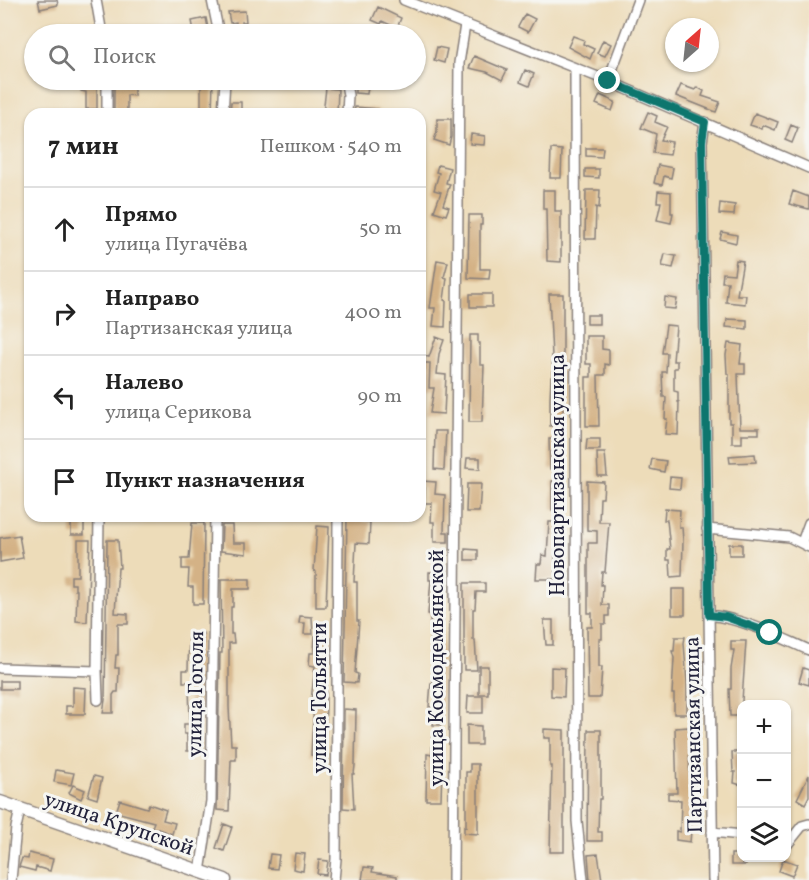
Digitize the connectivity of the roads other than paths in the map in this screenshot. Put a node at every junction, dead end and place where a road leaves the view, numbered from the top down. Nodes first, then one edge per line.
1 (96, 0) edge
2 (212, 0) edge
3 (404, 0) edge
4 (638, 0) edge
5 (100, 24) edge
6 (217, 24) edge
7 (465, 25) junction
8 (575, 69) junction
9 (608, 81) junction
10 (107, 90) edge
11 (224, 90) edge
12 (347, 90) edge
13 (106, 108) edge
14 (223, 108) edge
15 (347, 108) edge
16 (705, 122) junction
17 (809, 168) edge
18 (99, 522) edge
19 (215, 522) edge
20 (338, 522) edge
21 (809, 523) edge
22 (707, 529) junction
23 (805, 545) edge
24 (709, 615) junction
25 (809, 650) edge
26 (0, 668) edge
27 (97, 671) junction
28 (98, 700) dead end
29 (0, 802) edge
30 (20, 808) junction
31 (809, 824) edge
32 (712, 832) junction
33 (737, 835) edge
34 (791, 840) edge
35 (200, 872) junction
36 (11, 880) edge
37 (225, 880) edge
38 (334, 880) edge
39 (453, 880) edge
40 (583, 880) edge
41 (713, 880) edge

1 - 5 street
2 - 6 street
3 - 7 street
4 - 9 street
7 - 8 street
7 - 39 street, улица Космодемьянской
8 - 9 street
8 - 40 street, Новопартизанская улица
9 - 16 street
10 - 13 street
11 - 14 street
12 - 15 street
16 - 17 street
16 - 22 street, Партизанская улица
18 - 27 street
19 - 35 street, улица Гоголя
20 - 38 street, улица Тольятти
21 - 23 street
22 - 23 street
22 - 24 street, Партизанская улица
24 - 25 street
24 - 32 street, Партизанская улица
26 - 27 street
27 - 28 street
29 - 30 street, улица Крупской
30 - 35 street, улица Крупской
30 - 36 street
31 - 34 street
32 - 33 street
32 - 41 street, Партизанская улица
35 - 37 street, улица Крупской

